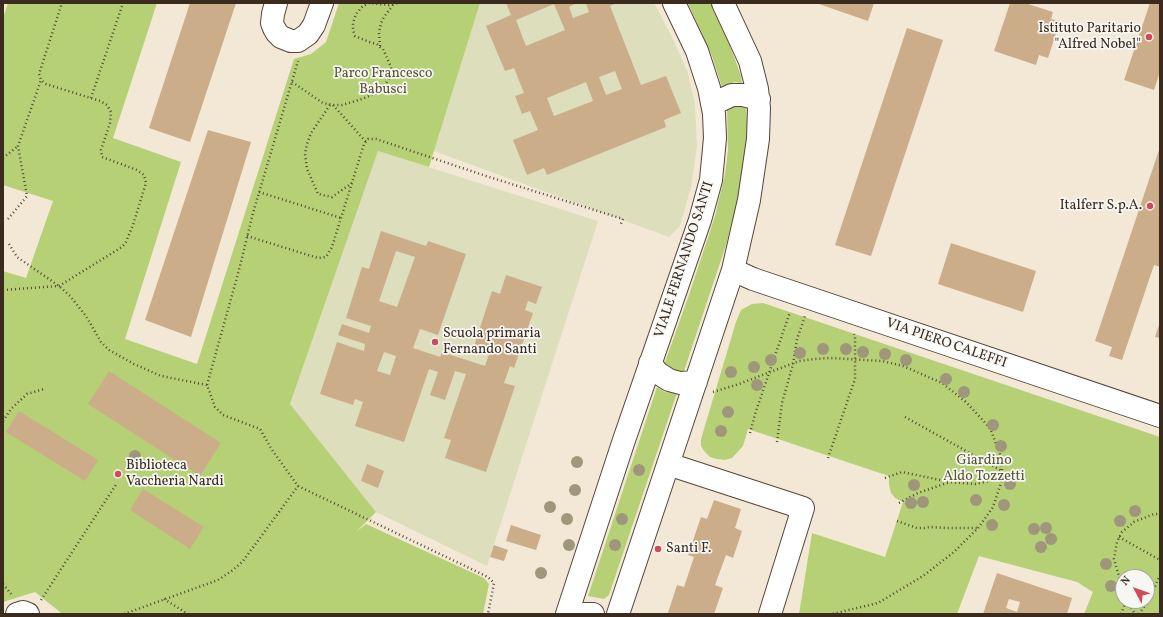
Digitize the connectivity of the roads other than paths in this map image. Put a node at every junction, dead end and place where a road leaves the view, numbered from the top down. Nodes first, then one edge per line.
1 (276, 3) edge
2 (322, 3) edge
3 (674, 3) edge
4 (724, 3) edge
5 (759, 99) junction
6 (713, 107) junction
7 (733, 270) junction
8 (650, 363) junction
9 (703, 387) junction
10 (1160, 416) edge
11 (668, 464) junction
12 (34, 609) edge
13 (17, 614) edge
14 (567, 614) edge
15 (579, 614) edge
16 (593, 614) edge
17 (618, 614) edge
18 (770, 614) edge

1 - 2 street
3 - 6 street, VIALE FERNANDO SANTI
4 - 5 street
5 - 6 street
5 - 7 street
6 - 8 street, VIALE FERNANDO SANTI
7 - 9 street
7 - 10 street, VIA PIERO CALEFFI
8 - 9 street
8 - 14 street, VIALE FERNANDO SANTI
9 - 11 street
11 - 17 street
11 - 18 street
12 - 13 street
15 - 16 street

